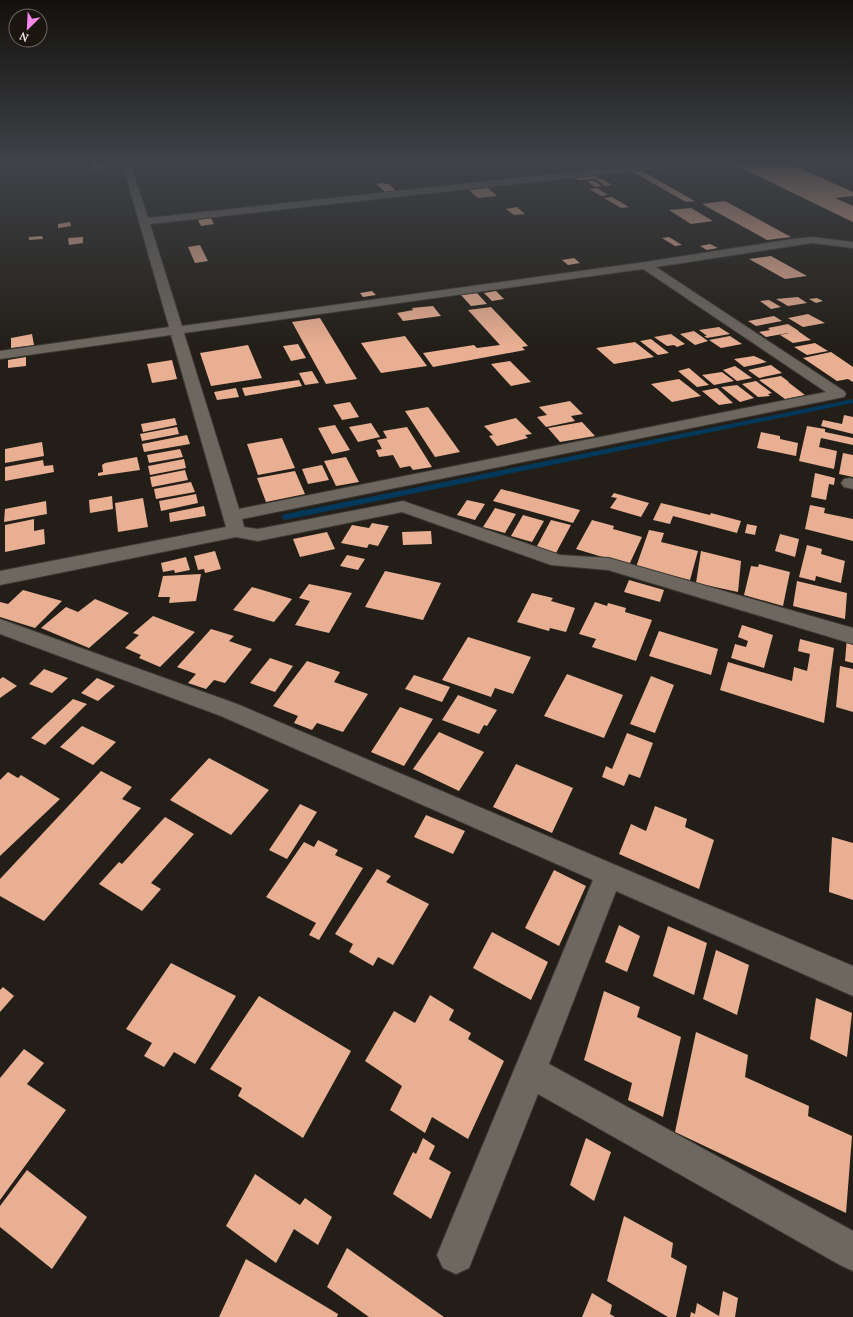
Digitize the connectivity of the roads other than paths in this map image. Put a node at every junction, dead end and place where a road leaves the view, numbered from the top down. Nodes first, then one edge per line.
1 (144, 223) edge
2 (853, 235) edge
3 (827, 239) dead end
4 (853, 245) edge
5 (645, 265) junction
6 (176, 331) junction
7 (0, 356) edge
8 (234, 523) junction
9 (0, 578) edge
10 (0, 626) edge
11 (853, 636) edge
12 (609, 874) junction
13 (853, 982) edge
14 (530, 1071) junction
15 (853, 1252) edge
16 (456, 1255) dead end

1 - 6 street
2 - 3 street
4 - 5 street
5 - 6 street
5 - 8 street
6 - 7 street
6 - 8 street
8 - 9 street
8 - 11 street
10 - 12 street
12 - 13 street
12 - 14 street
14 - 15 street
14 - 16 street

